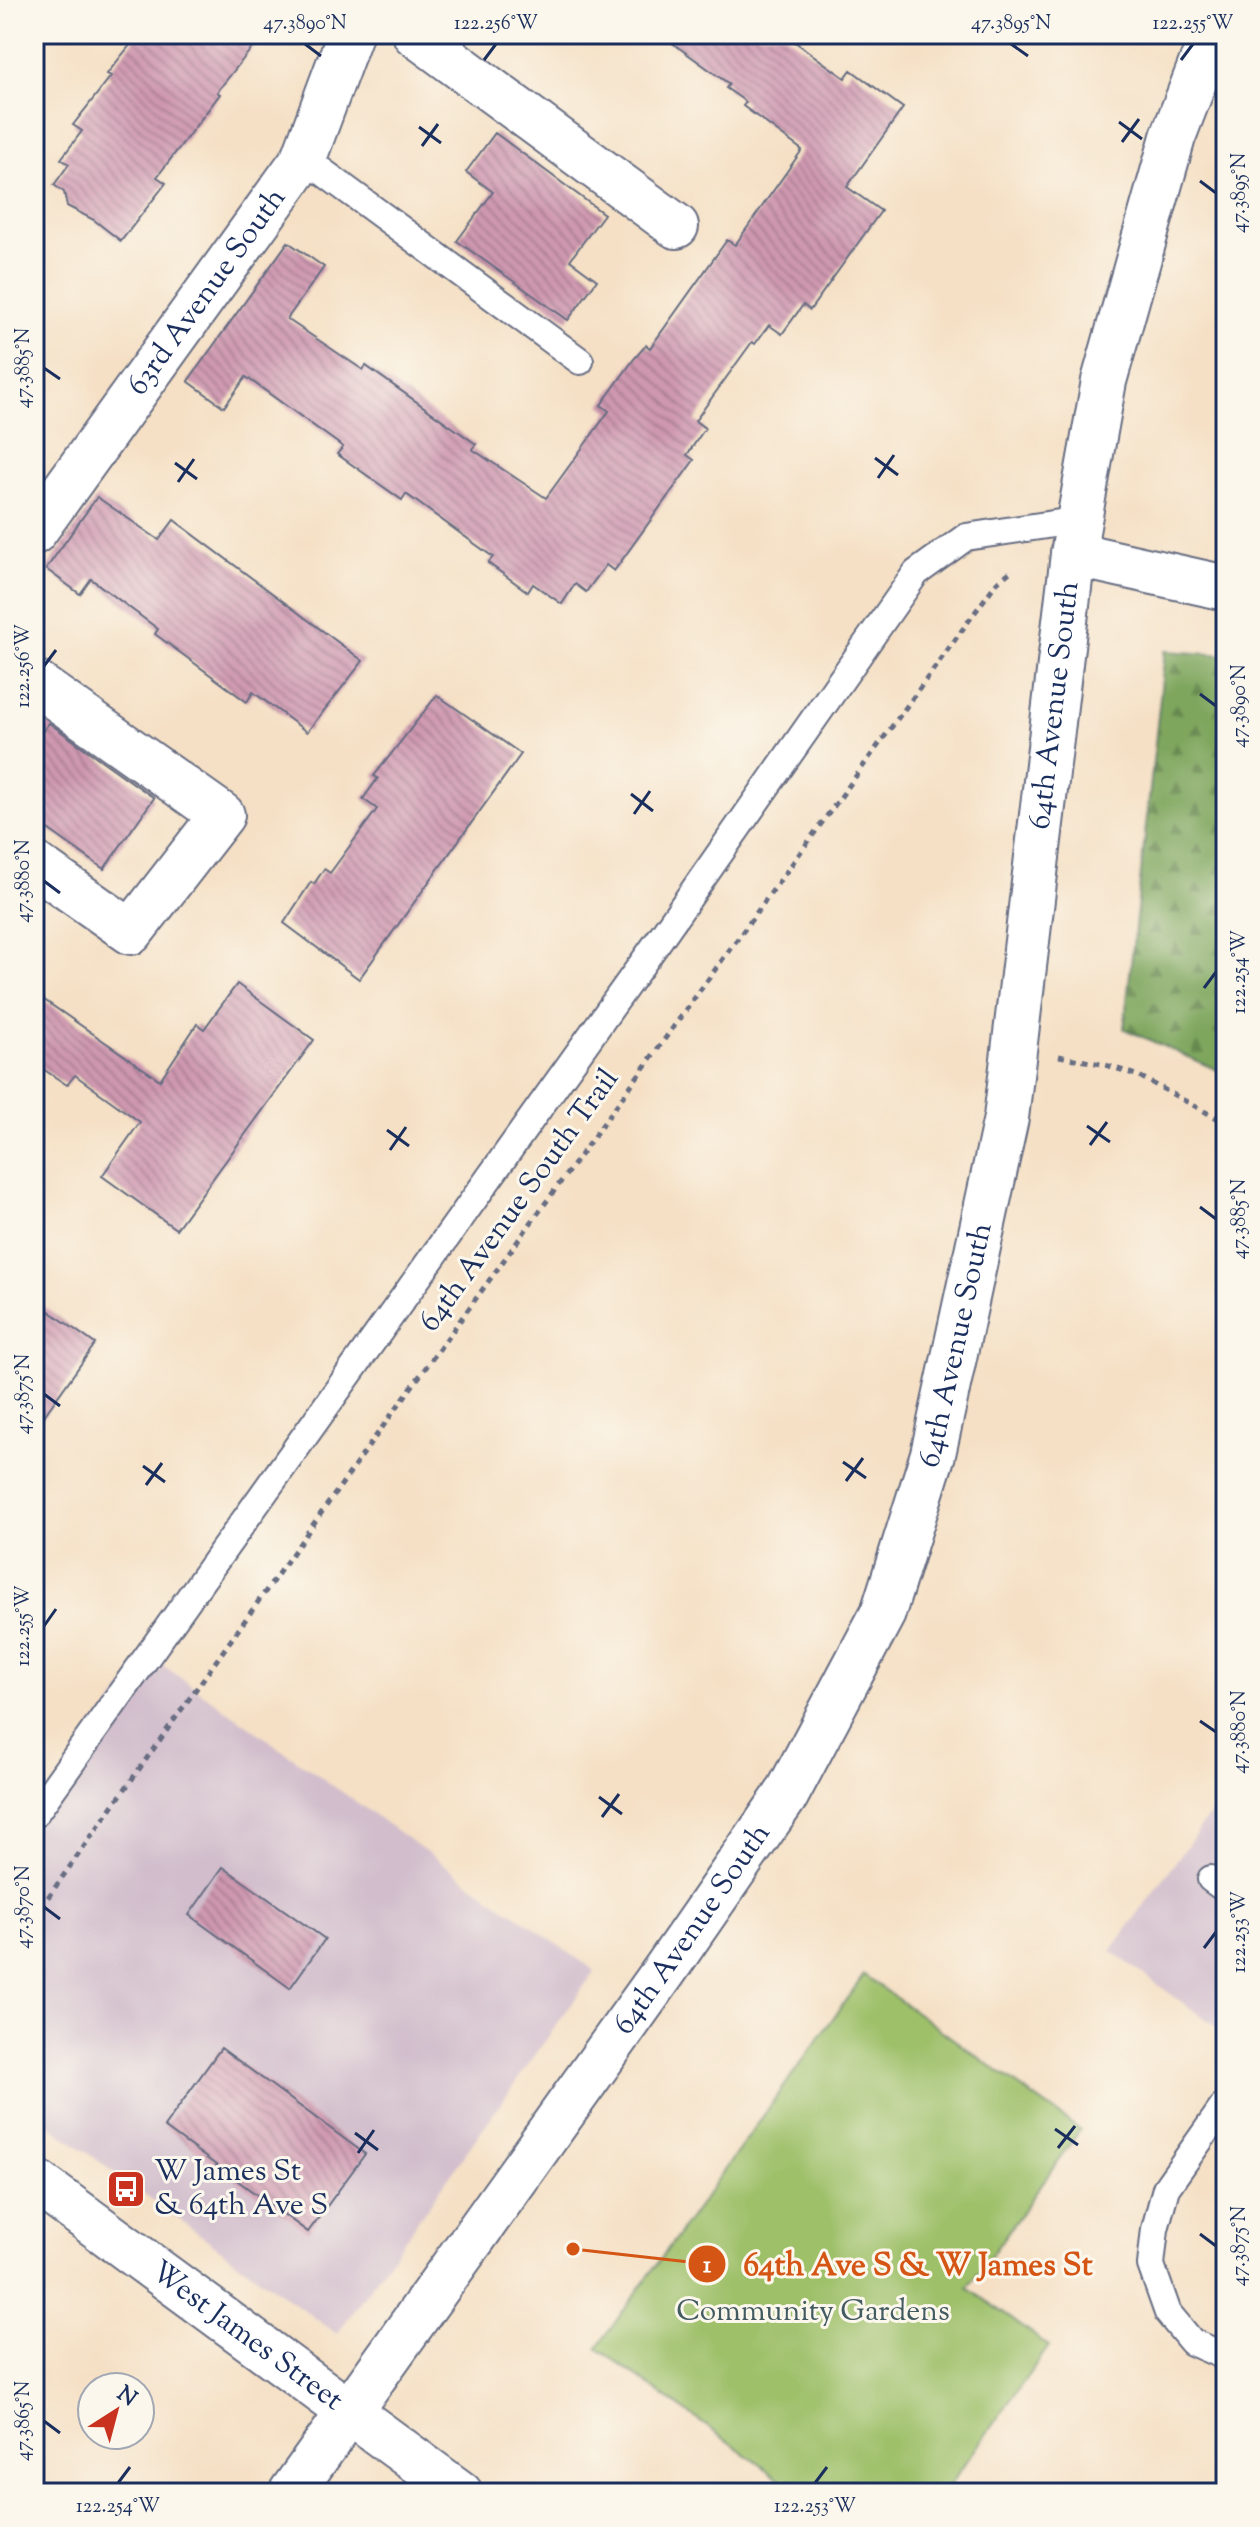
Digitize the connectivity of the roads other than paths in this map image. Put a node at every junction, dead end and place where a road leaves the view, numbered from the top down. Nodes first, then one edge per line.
1 (350, 34) edge
2 (415, 34) edge
3 (1216, 34) edge
4 (304, 158) junction
5 (676, 226) dead end
6 (580, 361) dead end
7 (34, 532) edge
8 (1076, 537) junction
9 (1226, 588) edge
10 (34, 682) edge
11 (34, 864) edge
12 (34, 1815) edge
13 (1226, 2103) edge
14 (34, 2180) edge
15 (1226, 2357) edge
16 (348, 2411) junction
17 (291, 2493) edge
18 (460, 2493) edge

1 - 4 street, 63rd Avenue South
2 - 5 street
3 - 8 street, 64th Avenue South
4 - 6 lane
4 - 7 street, 63rd Avenue South
8 - 9 street
8 - 12 lane
8 - 16 street, 64th Avenue South
10 - 11 street
13 - 15 lane
14 - 16 street, West James Street
16 - 17 street, 64th Avenue South
16 - 18 street, West James Street

